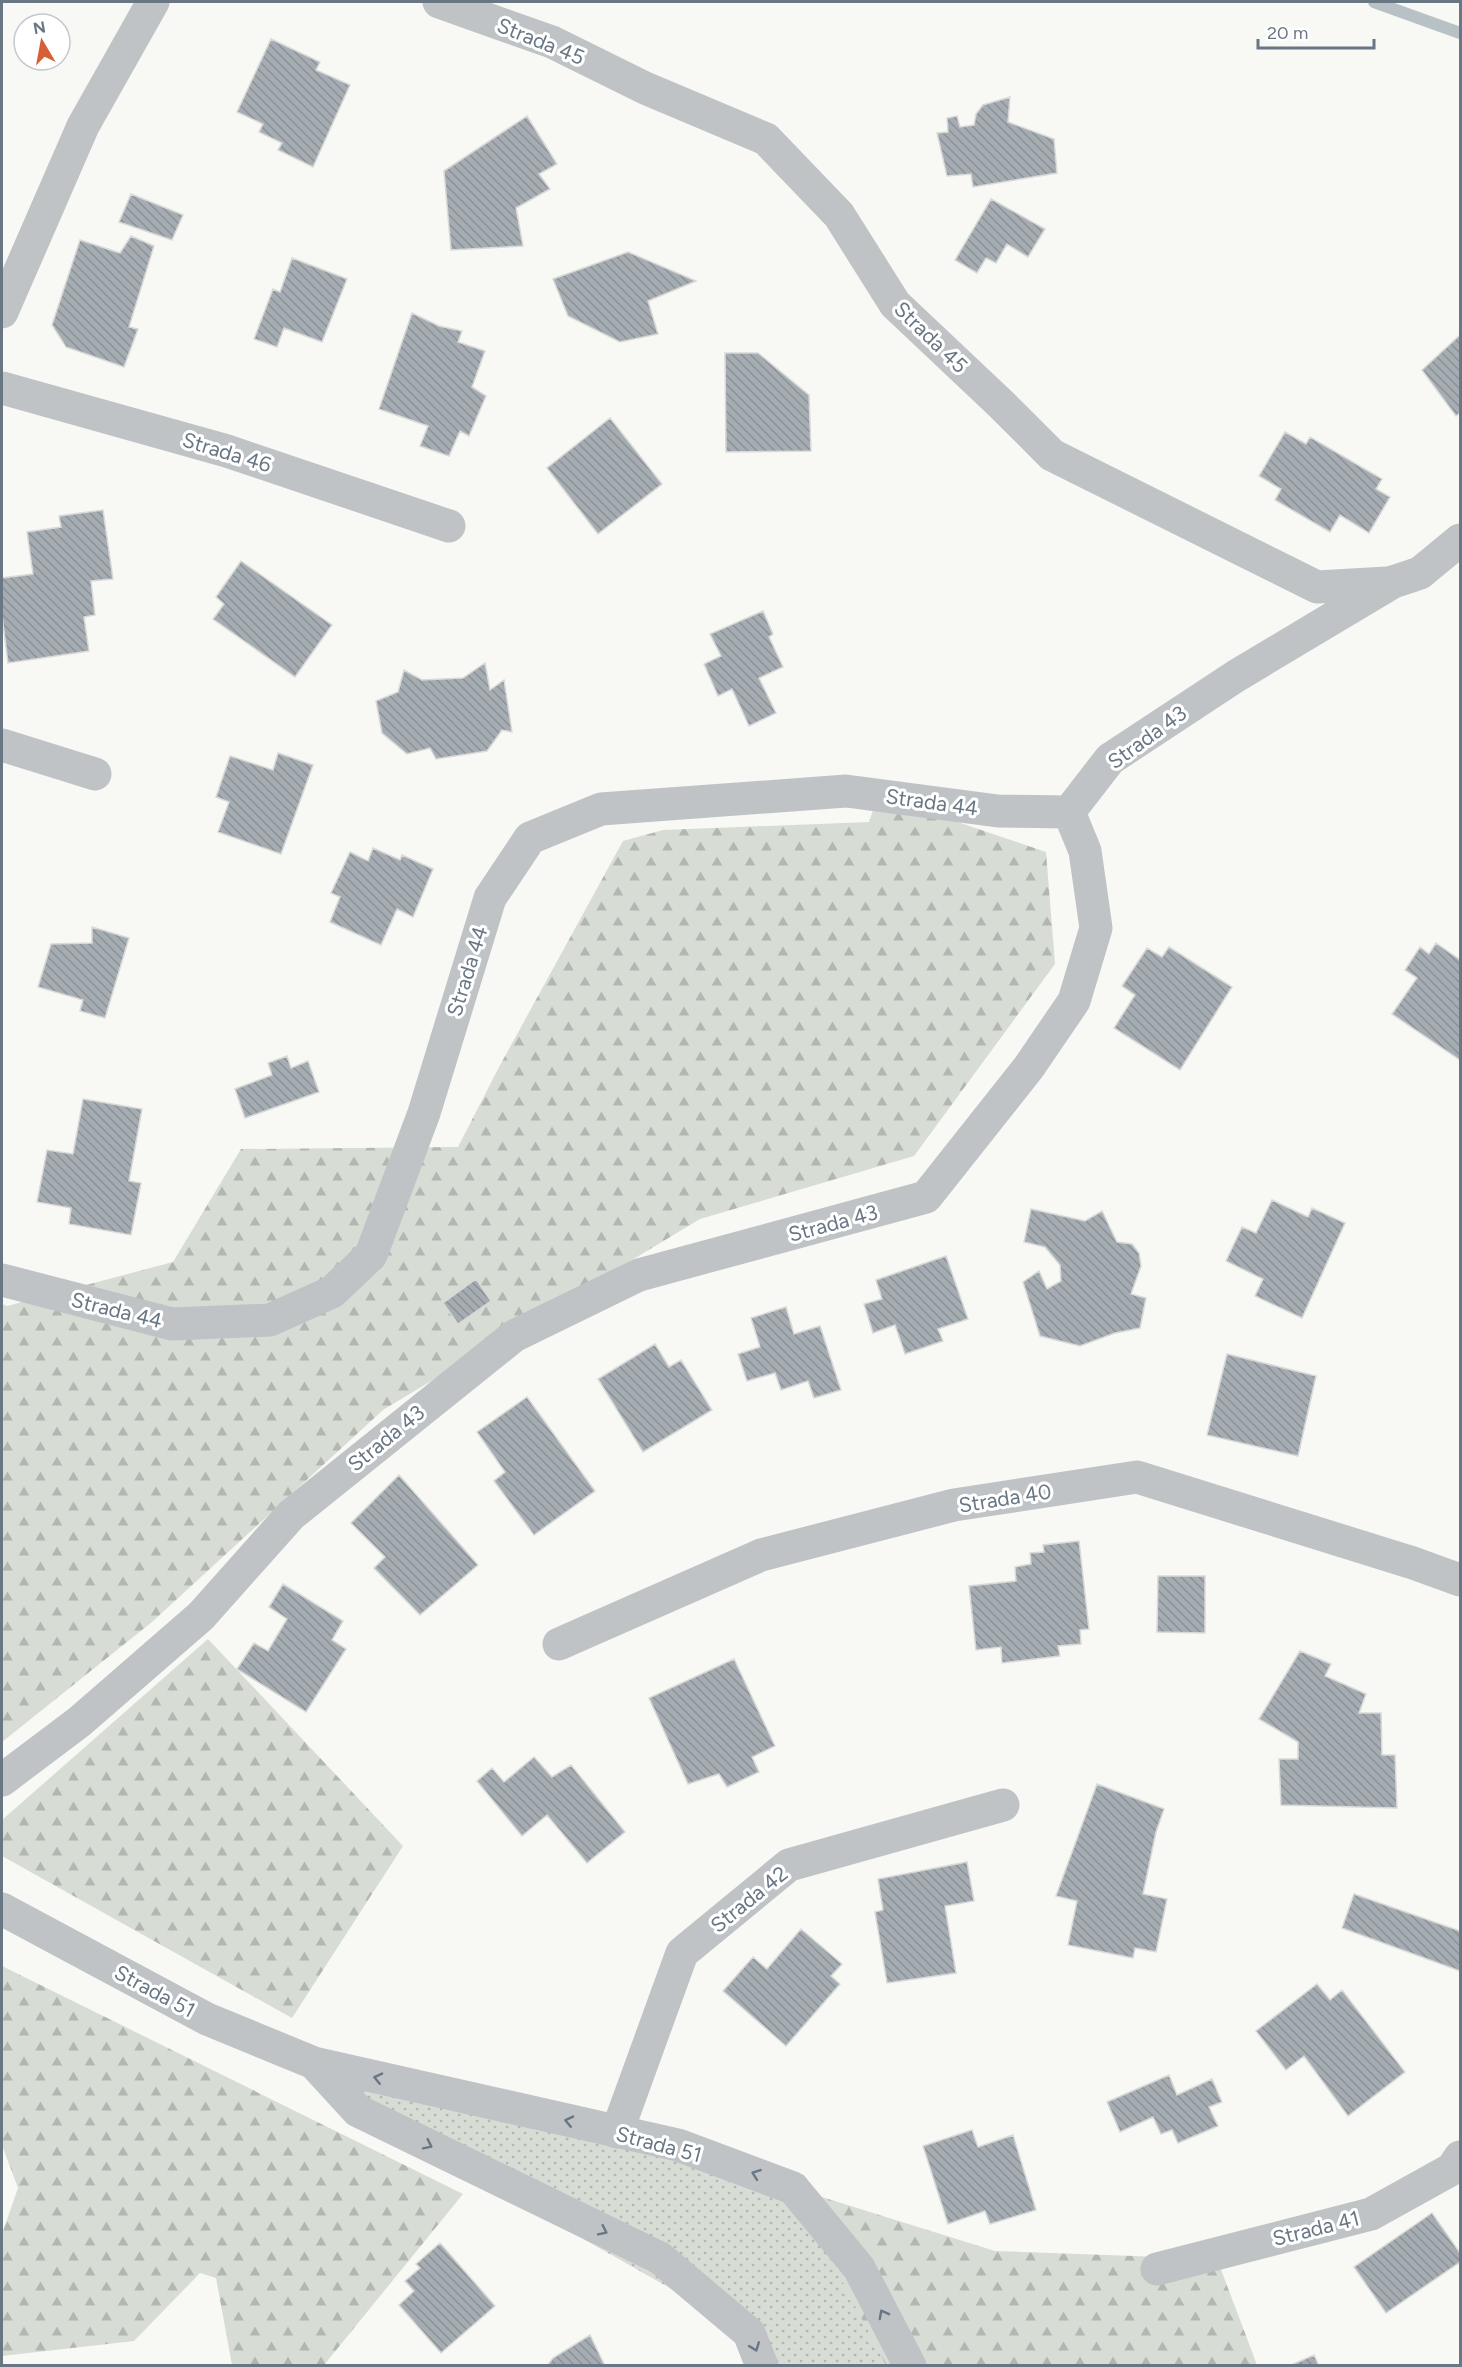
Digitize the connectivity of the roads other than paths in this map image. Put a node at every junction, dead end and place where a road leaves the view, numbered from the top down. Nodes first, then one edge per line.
1 (153, 2) edge
2 (439, 2) edge
3 (2, 312) edge
4 (2, 388) edge
5 (449, 526) dead end
6 (1461, 540) edge
7 (1393, 582) junction
8 (2, 745) edge
9 (96, 774) dead end
10 (1069, 812) junction
11 (2, 1280) edge
12 (1461, 1580) edge
13 (559, 1644) dead end
14 (2, 1780) edge
15 (1003, 1805) dead end
16 (2, 1909) edge
17 (314, 2063) junction
18 (617, 2132) junction
19 (1461, 2157) edge
20 (1157, 2269) dead end
21 (762, 2366) edge
22 (910, 2366) edge

1 - 3 street
2 - 7 street, Strada 45
4 - 5 street, Strada 46
6 - 7 street, Strada 43
7 - 10 street, Strada 43
8 - 9 street
10 - 11 street, Strada 44
10 - 14 street, Strada 43
12 - 13 street, Strada 40
15 - 18 street, Strada 42
16 - 17 street, Strada 51
18 -> 17 street, Strada 51
17 -> 21 street, Strada 51
22 -> 18 street, Strada 51
19 - 20 street, Strada 41

